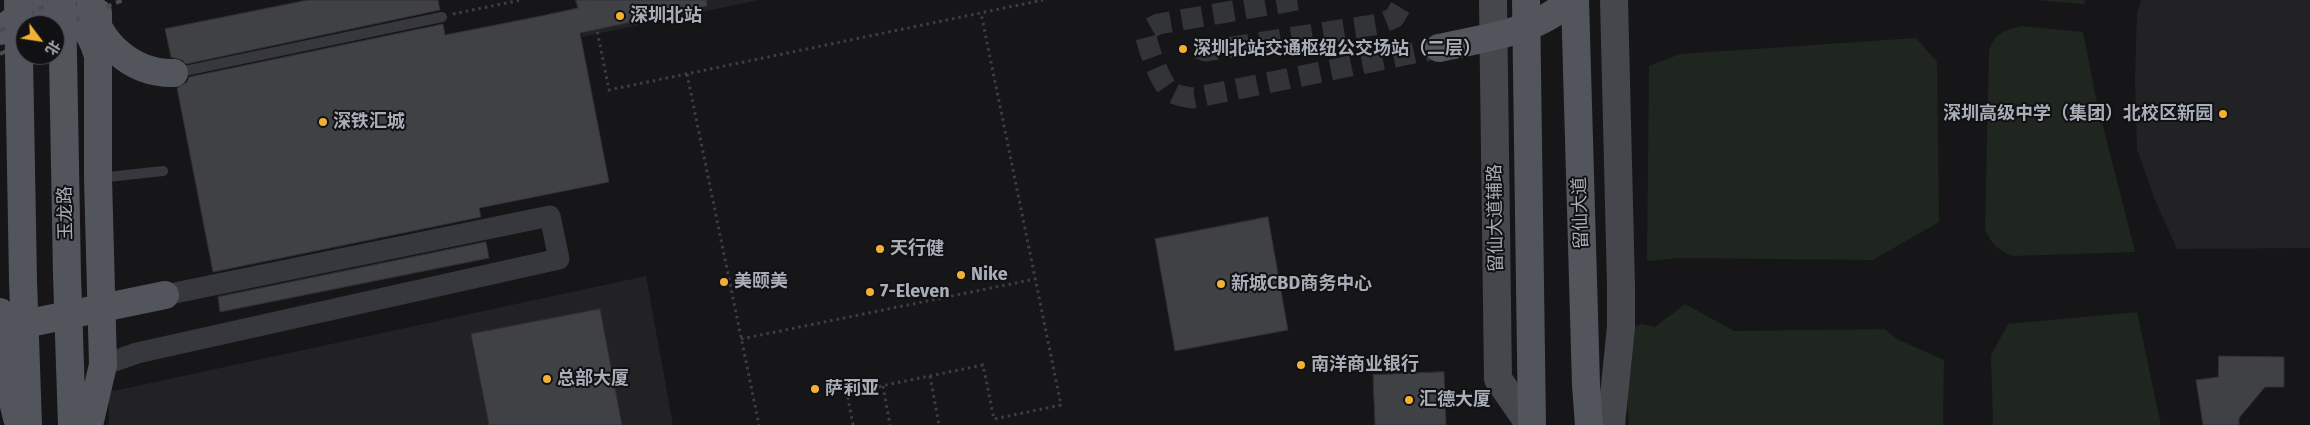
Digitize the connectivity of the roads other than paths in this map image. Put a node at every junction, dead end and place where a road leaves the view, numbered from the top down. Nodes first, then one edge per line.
1 (18, 0) edge
2 (62, 0) edge
3 (90, 0) edge
4 (99, 0) edge
5 (1493, 0) edge
6 (1526, 0) edge
7 (1570, 0) edge
8 (1575, 0) edge
9 (1614, 0) edge
10 (442, 17) road end
11 (0, 31) edge
12 (1439, 48) tunnel mouth
13 (97, 55) junction
14 (174, 73) joint
15 (163, 171) dead end
16 (98, 178) junction
17 (164, 295) joint
18 (0, 312) edge
19 (0, 328) edge
20 (103, 365) junction
21 (19, 425) edge
22 (28, 425) edge
23 (72, 425) edge
24 (89, 425) edge
25 (1531, 425) edge
26 (1589, 425) edge
27 (1611, 425) edge

1 - 22 main road, bridge
2 - 23 main road, 玉龙路, bridge
3 - 14 main road, bridge
4 - 13 main road
5 - 25 main road, 留仙大道辅路
6 - 25 main road
7 - 12 main road, bridge
8 - 26 main road, 留仙大道
9 - 27 main road
10 - 14 lane
11 - 13 main road
13 - 16 main road
15 - 16 lane
16 - 20 main road
17 - 19 main road, bridge
17 - 20 street
18 - 21 main road
20 - 24 main road

